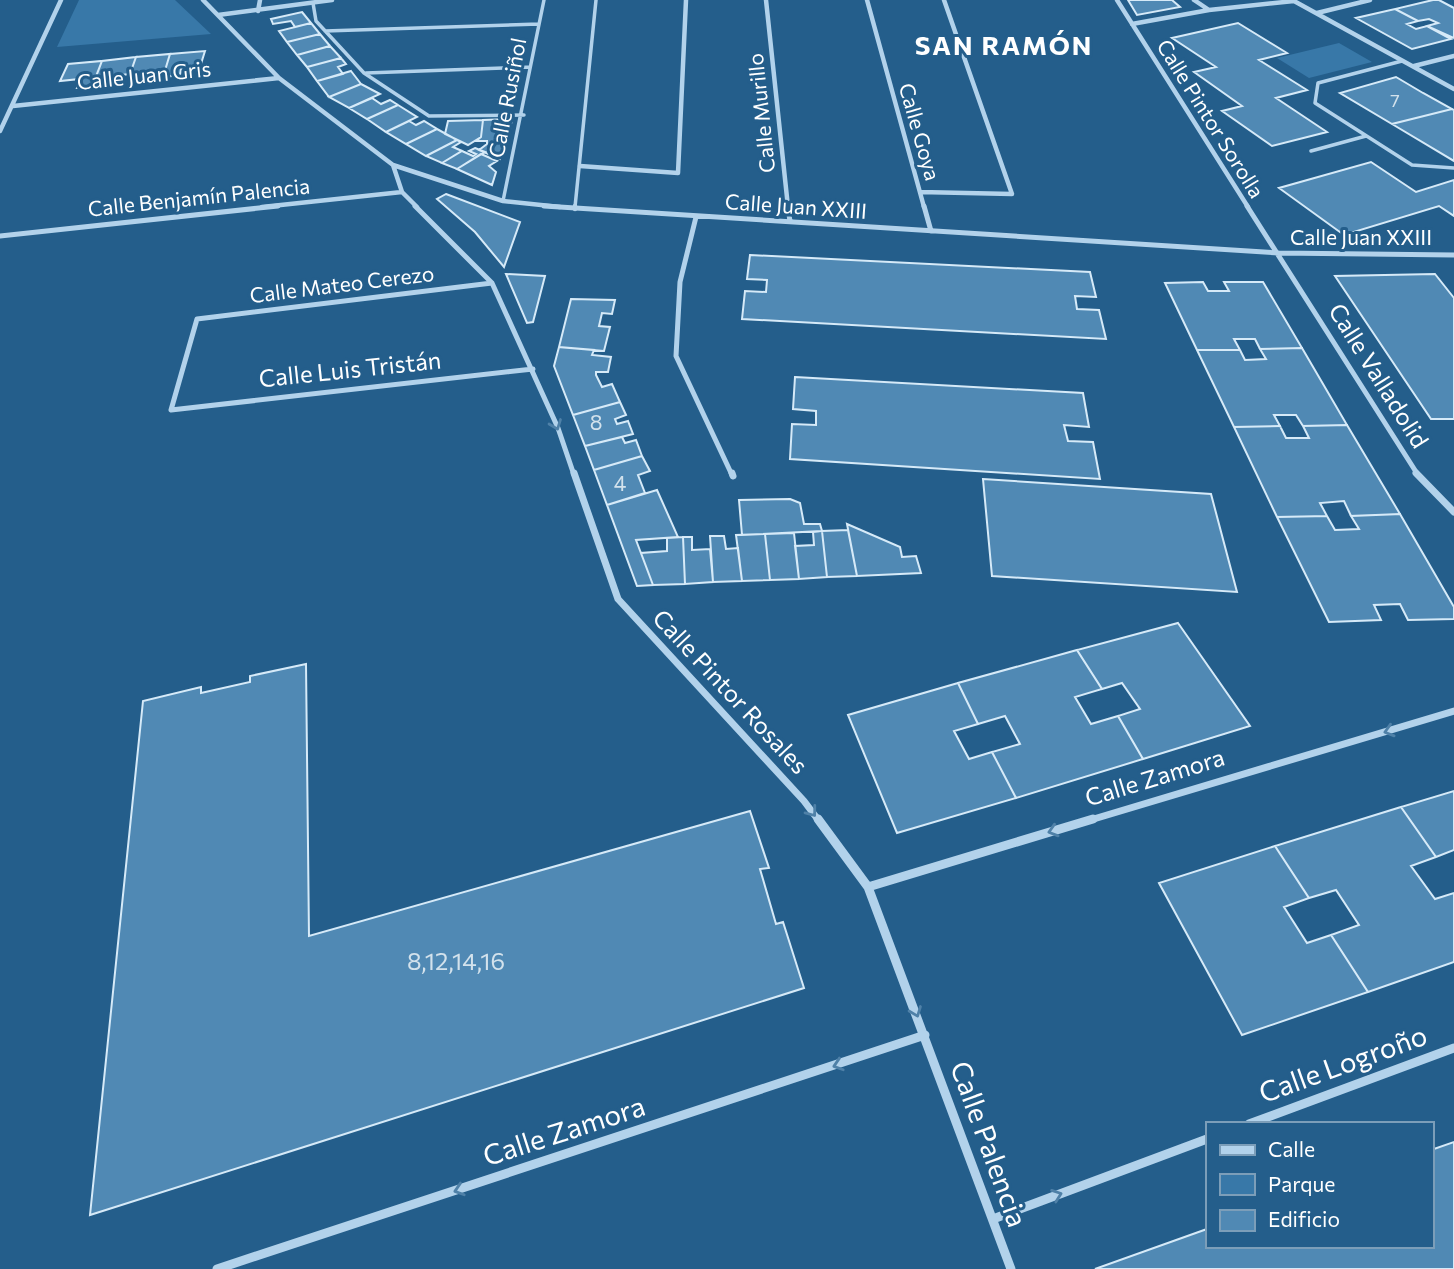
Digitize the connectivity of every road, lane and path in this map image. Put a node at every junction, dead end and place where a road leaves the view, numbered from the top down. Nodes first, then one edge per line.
1 (61, 0) edge
2 (203, 0) edge
3 (260, 0) edge
4 (332, 0) edge
5 (544, 0) edge
6 (596, 0) edge
7 (686, 0) edge
8 (766, 0) edge
9 (866, 0) edge
10 (944, 0) edge
11 (1117, 0) edge
12 (1194, 0) edge
13 (1370, 0) edge
14 (313, 3) junction
15 (1209, 10) junction
16 (258, 11) junction
17 (1316, 13) junction
18 (218, 15) junction
19 (539, 24) junction
20 (1132, 24) junction
21 (325, 31) junction
22 (1454, 56) edge
23 (1402, 61) junction
24 (1413, 66) junction
25 (529, 67) junction
26 (364, 73) junction
27 (279, 78) junction
28 (1454, 89) edge
29 (13, 106) junction
30 (524, 115) junction
31 (0, 131) edge
32 (1367, 136) junction
33 (1311, 152) dead end
34 (393, 164) junction
35 (580, 166) junction
36 (1454, 168) edge
37 (402, 192) junction
38 (920, 192) junction
39 (503, 201) junction
40 (575, 209) junction
41 (696, 217) junction
42 (790, 222) junction
43 (931, 231) junction
44 (0, 236) edge
45 (1279, 253) junction
46 (1454, 255) edge
47 (492, 283) junction
48 (532, 366) junction
49 (171, 410) joint
50 (733, 476) dead end
51 (1454, 512) edge
52 (1454, 711) edge
53 (869, 887) junction
54 (925, 1035) junction
55 (1454, 1048) edge
56 (1254, 1122) edge
57 (1206, 1139) edge
58 (993, 1219) junction
59 (218, 1269) edge
60 (1011, 1269) edge

1 - 29 street
2 - 18 street, Calle Juan XXIII
3 - 16 street
4 - 14 street
5 - 19 street, Calle Rusiñol
6 - 35 street
7 - 35 street
8 - 42 street, Calle Murillo
9 - 38 street, Calle Goya
10 - 38 street
11 - 20 street, Calle Pintor Sorolla
12 - 15 street
13 - 17 street
14 - 16 street
14 - 21 street
15 - 17 street
15 - 20 street
16 - 18 street
17 - 23 street
18 - 27 street, Calle Juan XXIII
19 - 21 street
19 - 25 street, Calle Rusiñol
20 - 45 street, Calle Pintor Sorolla
21 - 26 street
22 - 24 street
23 - 24 street
23 - 32 street
24 - 28 street
25 - 26 street
25 - 30 street, Calle Rusiñol
26 - 30 street
27 - 29 street, Calle Juan Gris
27 - 34 street, Calle Juan XXIII
29 - 31 street
30 - 39 street, Calle Rusiñol
32 - 33 street
32 - 36 street
34 - 37 street
34 - 39 street, Calle Juan XXIII
35 - 40 street
37 - 44 street, Calle Benjamín Palencia
37 - 47 street, Calle Pintor Rosales
38 - 43 street, Calle Goya
39 - 40 street, Calle Juan XXIII
40 - 41 street, Calle Juan XXIII
41 - 42 street, Calle Juan XXIII
41 - 50 street
42 - 43 street, Calle Juan XXIII
43 - 45 street, Calle Juan XXIII
45 - 46 street, Calle Juan XXIII
45 - 51 street, Calle Valladolid
47 - 48 street, Calle Pintor Rosales
47 - 49 street, Calle Mateo Cerezo
48 - 49 street, Calle Luis Tristán
48 -> 53 street, Calle Pintor Rosales
52 -> 53 street, Calle Zamora
53 -> 54 street, Calle Pintor Rosales
54 - 58 street, Calle Palencia
54 -> 59 street, Calle Zamora
55 - 56 street, Calle Logroño
58 -> 57 street
58 - 60 street, Calle Palencia

